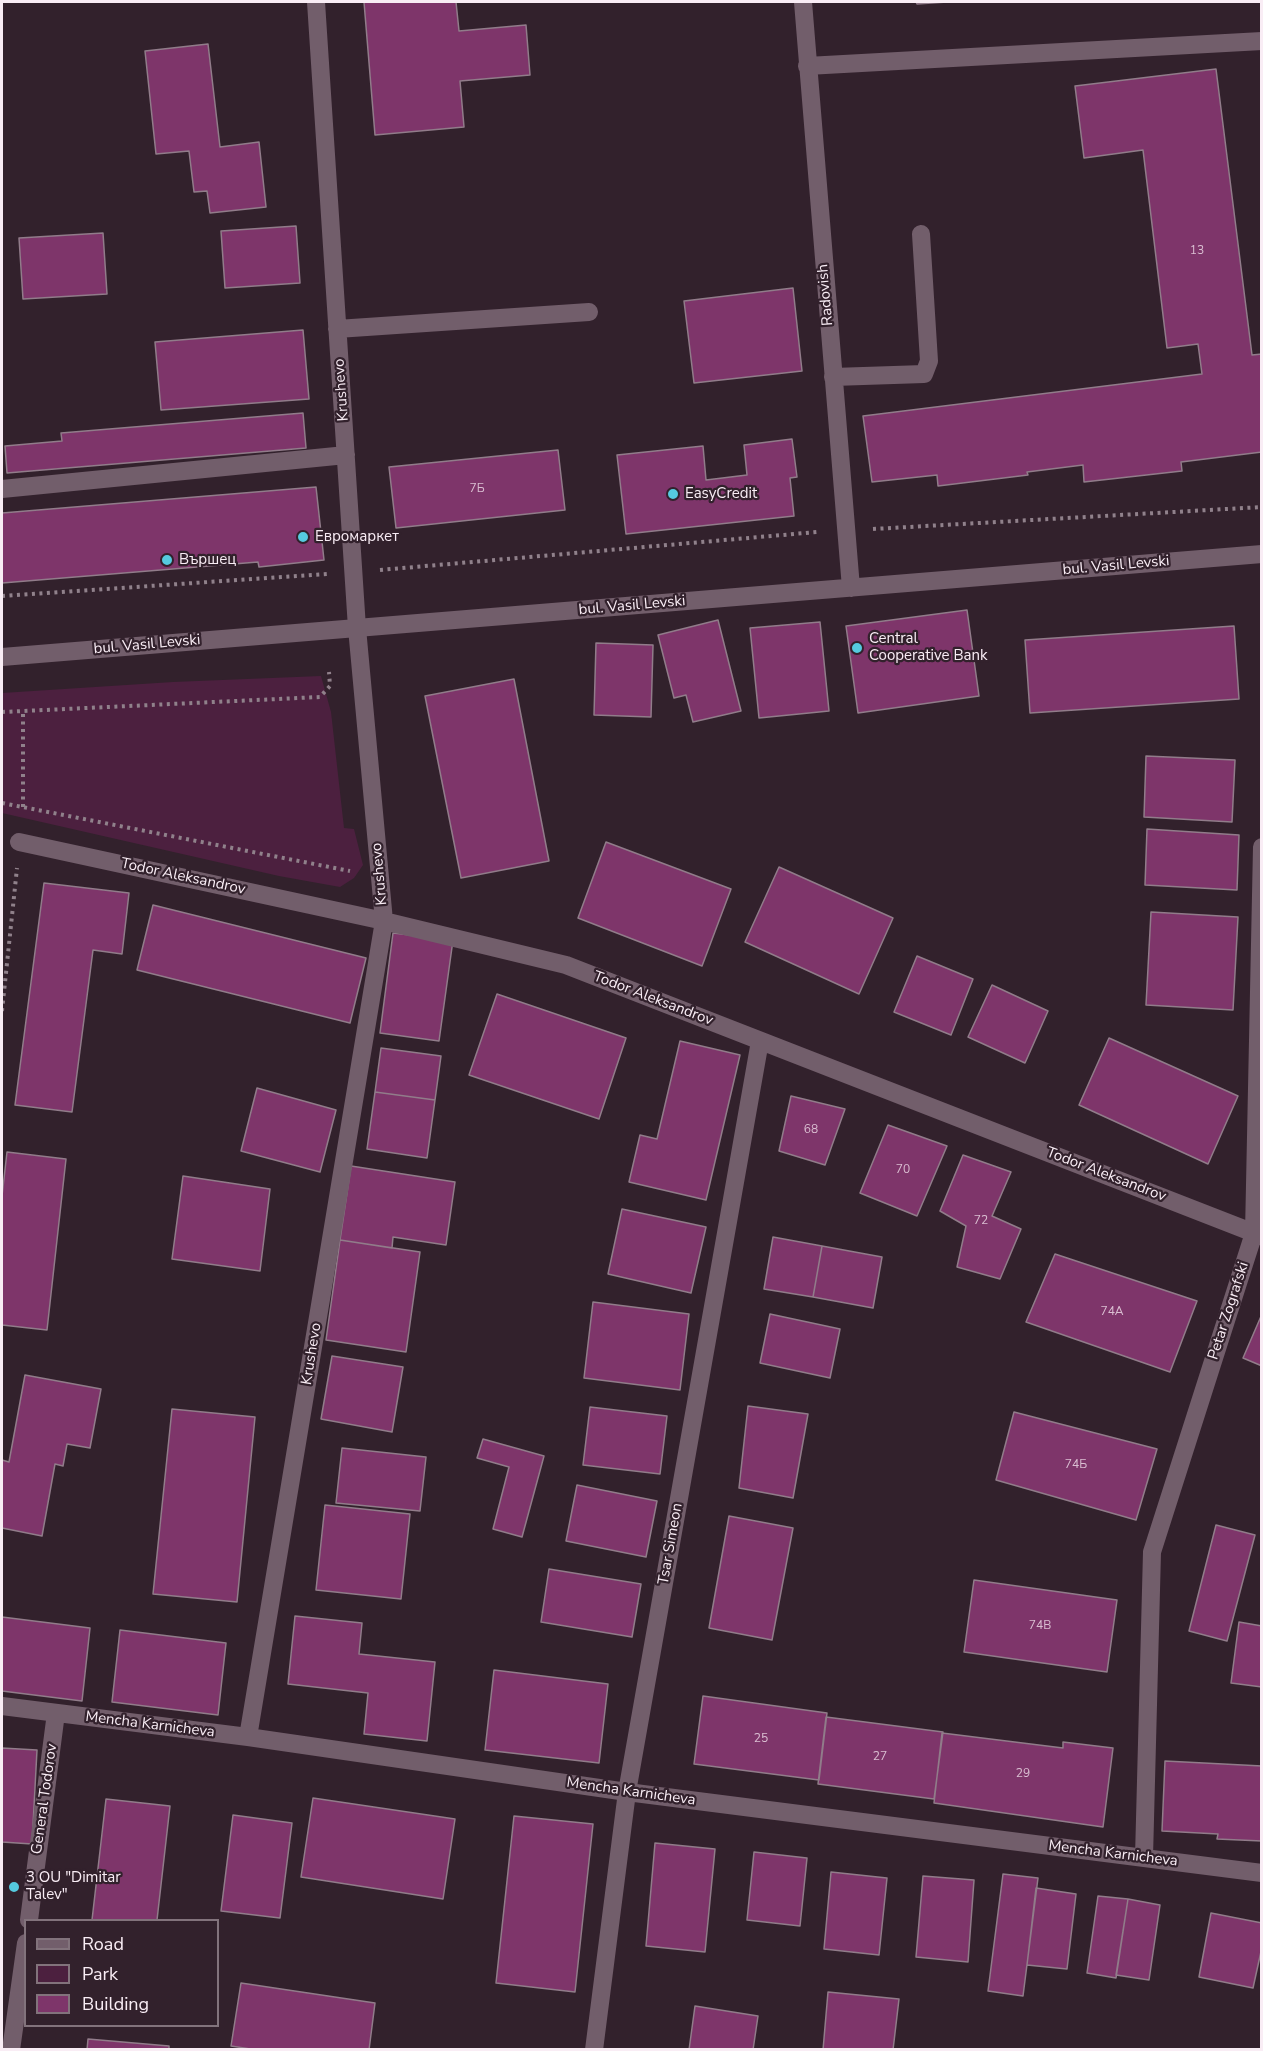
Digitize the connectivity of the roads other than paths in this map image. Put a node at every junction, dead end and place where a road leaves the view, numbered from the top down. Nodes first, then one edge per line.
1 (316, 2) edge
2 (803, 2) edge
3 (1262, 41) edge
4 (807, 66) junction
5 (921, 234) dead end
6 (589, 312) dead end
7 (338, 329) junction
8 (833, 376) junction
9 (346, 455) junction
10 (2, 489) edge
11 (1262, 554) edge
12 (850, 588) junction
13 (357, 628) junction
14 (2, 657) edge
15 (19, 842) road end
16 (1262, 847) edge
17 (384, 921) junction
18 (760, 1041) junction
19 (1258, 1234) edge
20 (2, 1706) edge
21 (56, 1713) junction
22 (248, 1737) junction
23 (627, 1792) junction
24 (1144, 1857) junction
25 (1262, 1873) edge
26 (28, 1919) edge
27 (24, 1957) edge
28 (11, 2049) edge
29 (594, 2049) edge

1 - 7 street, Krushevo
2 - 4 street, Radovish
3 - 4 street
4 - 8 street, Radovish
5 - 8 street
6 - 7 street
7 - 9 street, Krushevo
8 - 12 street, Radovish
9 - 10 street
9 - 13 street, Krushevo
11 - 12 street, bul. Vasil Levski
12 - 13 street, bul. Vasil Levski
13 - 14 street, bul. Vasil Levski
13 - 17 street, Krushevo
15 - 17 street, Todor Aleksandrov
16 - 19 street, Petar Zografski
17 - 18 street, Todor Aleksandrov
17 - 22 street, Krushevo
18 - 19 street, Todor Aleksandrov
18 - 23 street, Tsar Simeon
19 - 24 street, Petar Zografski
20 - 21 street, Mencha Karnicheva
21 - 22 street, Mencha Karnicheva
21 - 26 street, General Todorov
22 - 23 street, Mencha Karnicheva
23 - 24 street, Mencha Karnicheva
23 - 29 street, Tsar Simeon
24 - 25 street, Mencha Karnicheva
27 - 28 street

